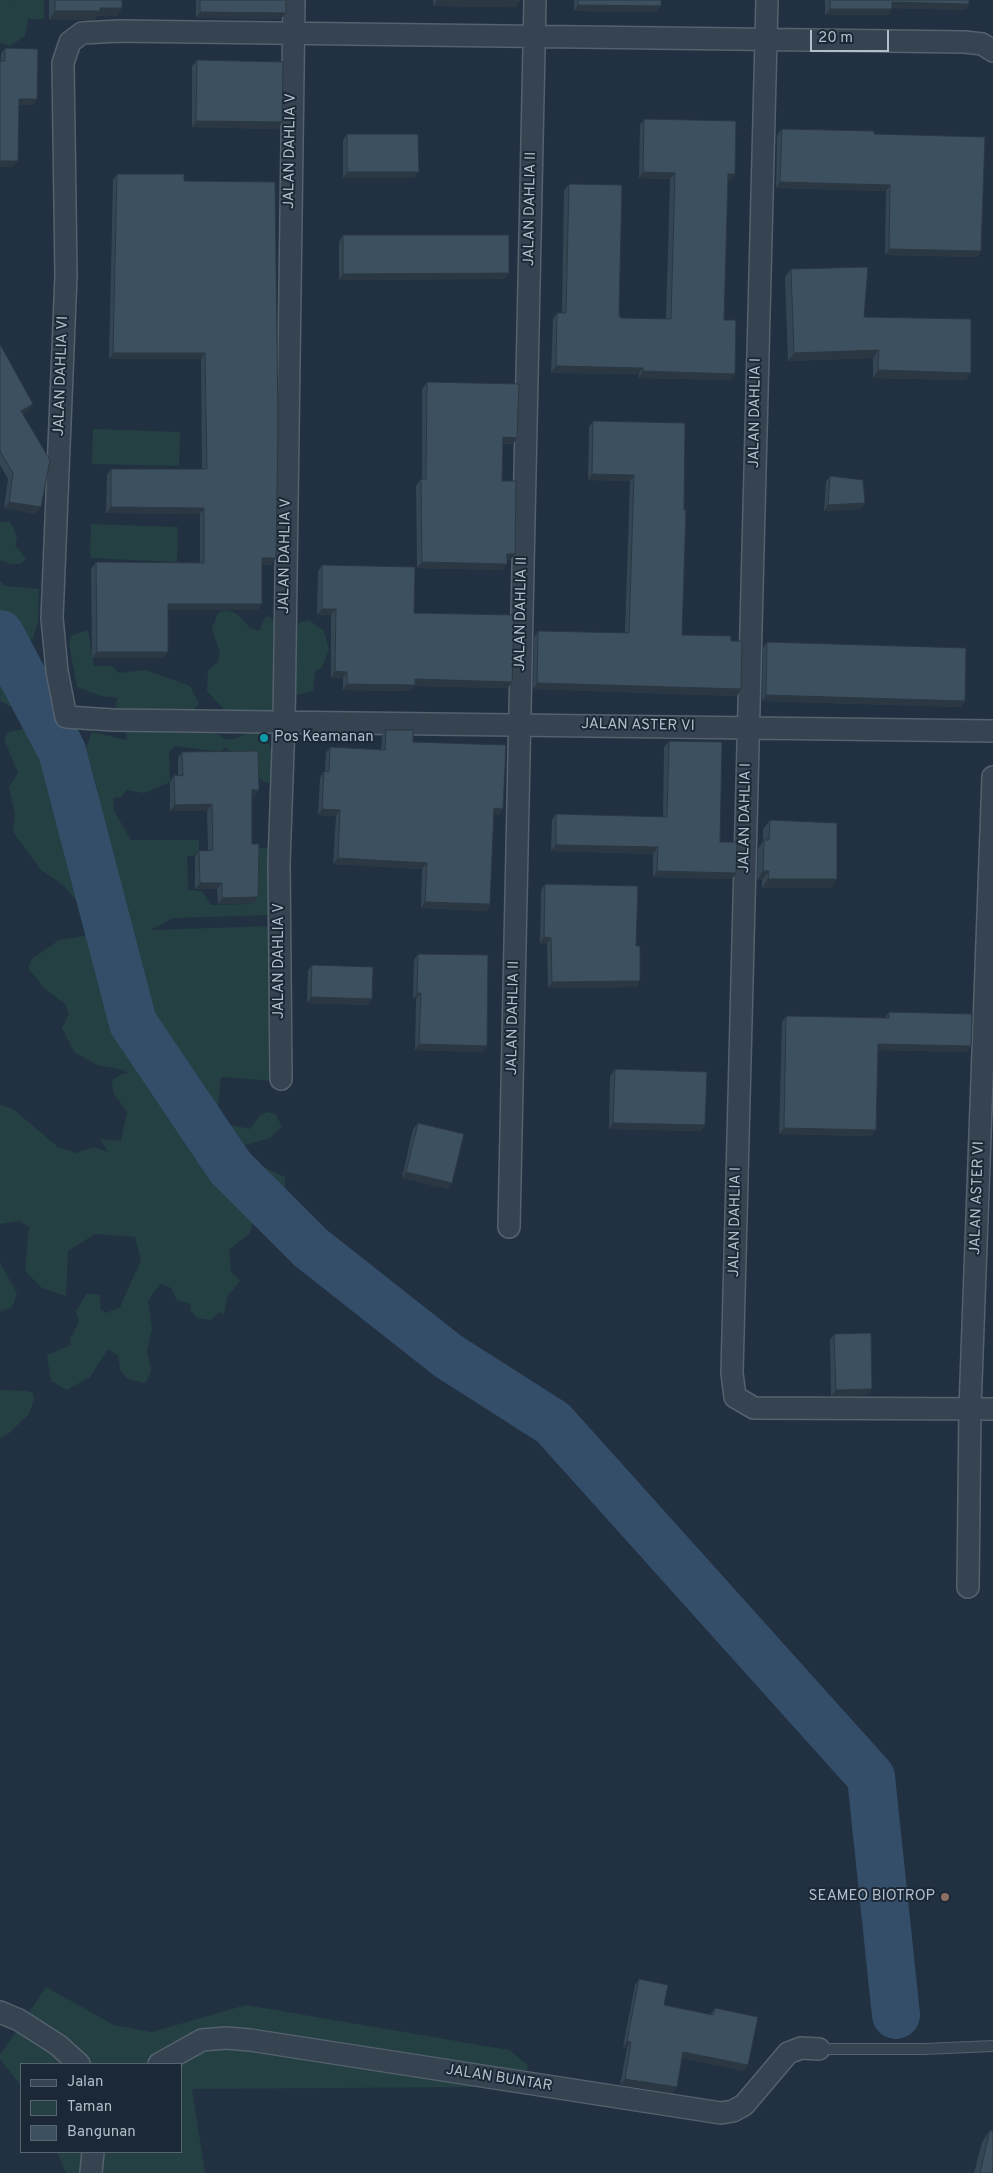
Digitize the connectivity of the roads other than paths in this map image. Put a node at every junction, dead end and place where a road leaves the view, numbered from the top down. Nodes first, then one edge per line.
1 (294, 0) edge
2 (536, 0) edge
3 (767, 0) edge
4 (292, 33) junction
5 (535, 37) junction
6 (766, 40) junction
7 (993, 51) edge
8 (284, 722) junction
9 (520, 725) junction
10 (748, 728) junction
11 (993, 731) edge
12 (993, 778) edge
13 (281, 1079) dead end
14 (509, 1227) dead end
15 (970, 1409) junction
16 (993, 1409) edge
17 (968, 1587) dead end
18 (0, 2012) edge
19 (993, 2046) edge
20 (819, 2050) joint
21 (78, 2063) edge
22 (161, 2063) edge
23 (93, 2153) edge
24 (90, 2173) edge

1 - 4 street, JALAN DAHLIA V
2 - 5 street, JALAN DAHLIA II
3 - 6 street, JALAN DAHLIA I
4 - 5 street
4 - 8 street, JALAN DAHLIA V
4 - 8 street, JALAN DAHLIA VI
5 - 6 street
5 - 9 street, JALAN DAHLIA II
6 - 7 street
6 - 10 street, JALAN DAHLIA I
8 - 9 street, JALAN ASTER VI
8 - 13 street, JALAN DAHLIA V
9 - 10 street, JALAN ASTER VI
9 - 14 street, JALAN DAHLIA II
10 - 11 street, JALAN ASTER VI
10 - 15 street, JALAN DAHLIA I
12 - 15 street, JALAN ASTER VI
15 - 16 street
15 - 17 street, JALAN ASTER VI
18 - 21 street
19 - 20 lane
20 - 22 street, JALAN BUNTAR
23 - 24 street

